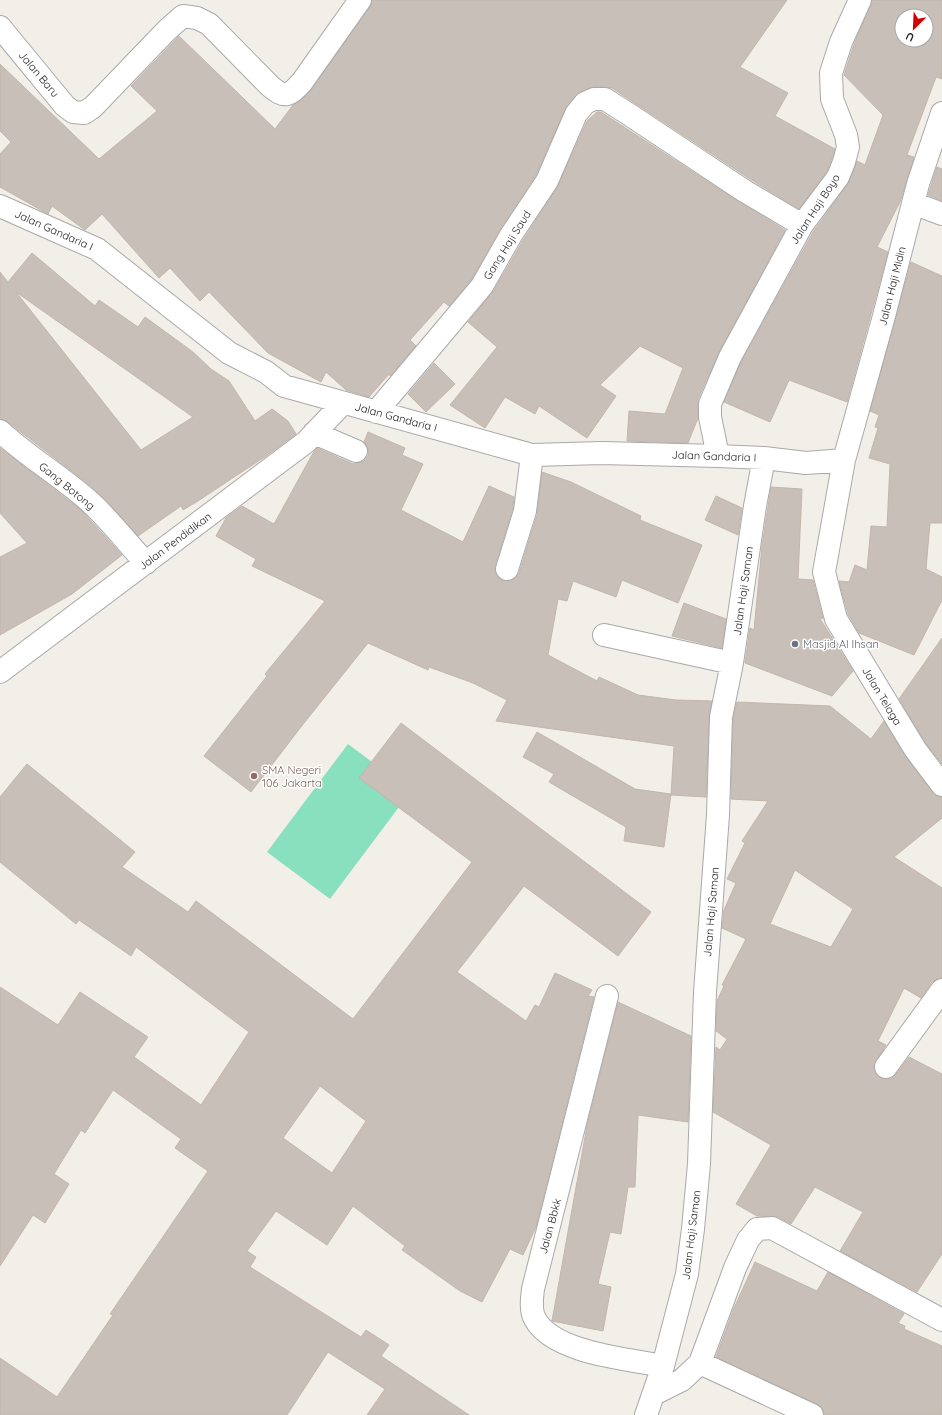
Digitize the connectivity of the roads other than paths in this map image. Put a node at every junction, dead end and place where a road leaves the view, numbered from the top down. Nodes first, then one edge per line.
1 (360, 0) edge
2 (860, 0) edge
3 (0, 27) edge
4 (942, 114) edge
5 (913, 202) junction
6 (0, 206) edge
7 (942, 214) edge
8 (802, 225) junction
9 (343, 403) junction
10 (376, 412) junction
11 (0, 431) edge
12 (314, 434) junction
13 (356, 451) dead end
14 (532, 455) junction
15 (718, 456) junction
16 (764, 458) junction
17 (844, 460) junction
18 (146, 563) junction
19 (508, 569) dead end
20 (604, 635) dead end
21 (732, 663) junction
22 (0, 672) edge
23 (942, 785) edge
24 (942, 990) edge
25 (607, 996) dead end
26 (886, 1067) dead end
27 (942, 1320) edge
28 (700, 1363) junction
29 (663, 1366) junction
30 (654, 1394) junction
31 (646, 1415) edge
32 (812, 1415) edge

1 - 3 street, Jalan Baru
2 - 8 street, Jalan Haji Boyo
4 - 5 street, Jalan Haji Midin
5 - 7 street
5 - 17 street, Jalan Haji Midin
6 - 9 street, Jalan Gandaria I
8 - 10 street, Gang Haji Saud
8 - 15 street, Jalan Haji Boyo
9 - 10 street, Jalan Gandaria I
9 - 12 street, Jalan Pendidikan
10 - 14 street, Jalan Gandaria I
11 - 18 street, Gang Botong
12 - 13 street
12 - 18 street, Jalan Pendidikan
14 - 15 street, Jalan Gandaria I
14 - 19 street
15 - 16 street, Jalan Gandaria I
16 - 17 street, Jalan Gandaria I
16 - 21 street, Jalan Haji Saman
17 - 23 street, Jalan Telaga
18 - 22 street, Jalan Pendidikan
20 - 21 street
21 - 29 street, Jalan Haji Saman
24 - 26 street
25 - 29 street, Jalan Bbkk
27 - 28 street
28 - 30 street
28 - 32 street
29 - 30 street, Jalan Haji Saman
30 - 31 street, Jalan Haji Saman

